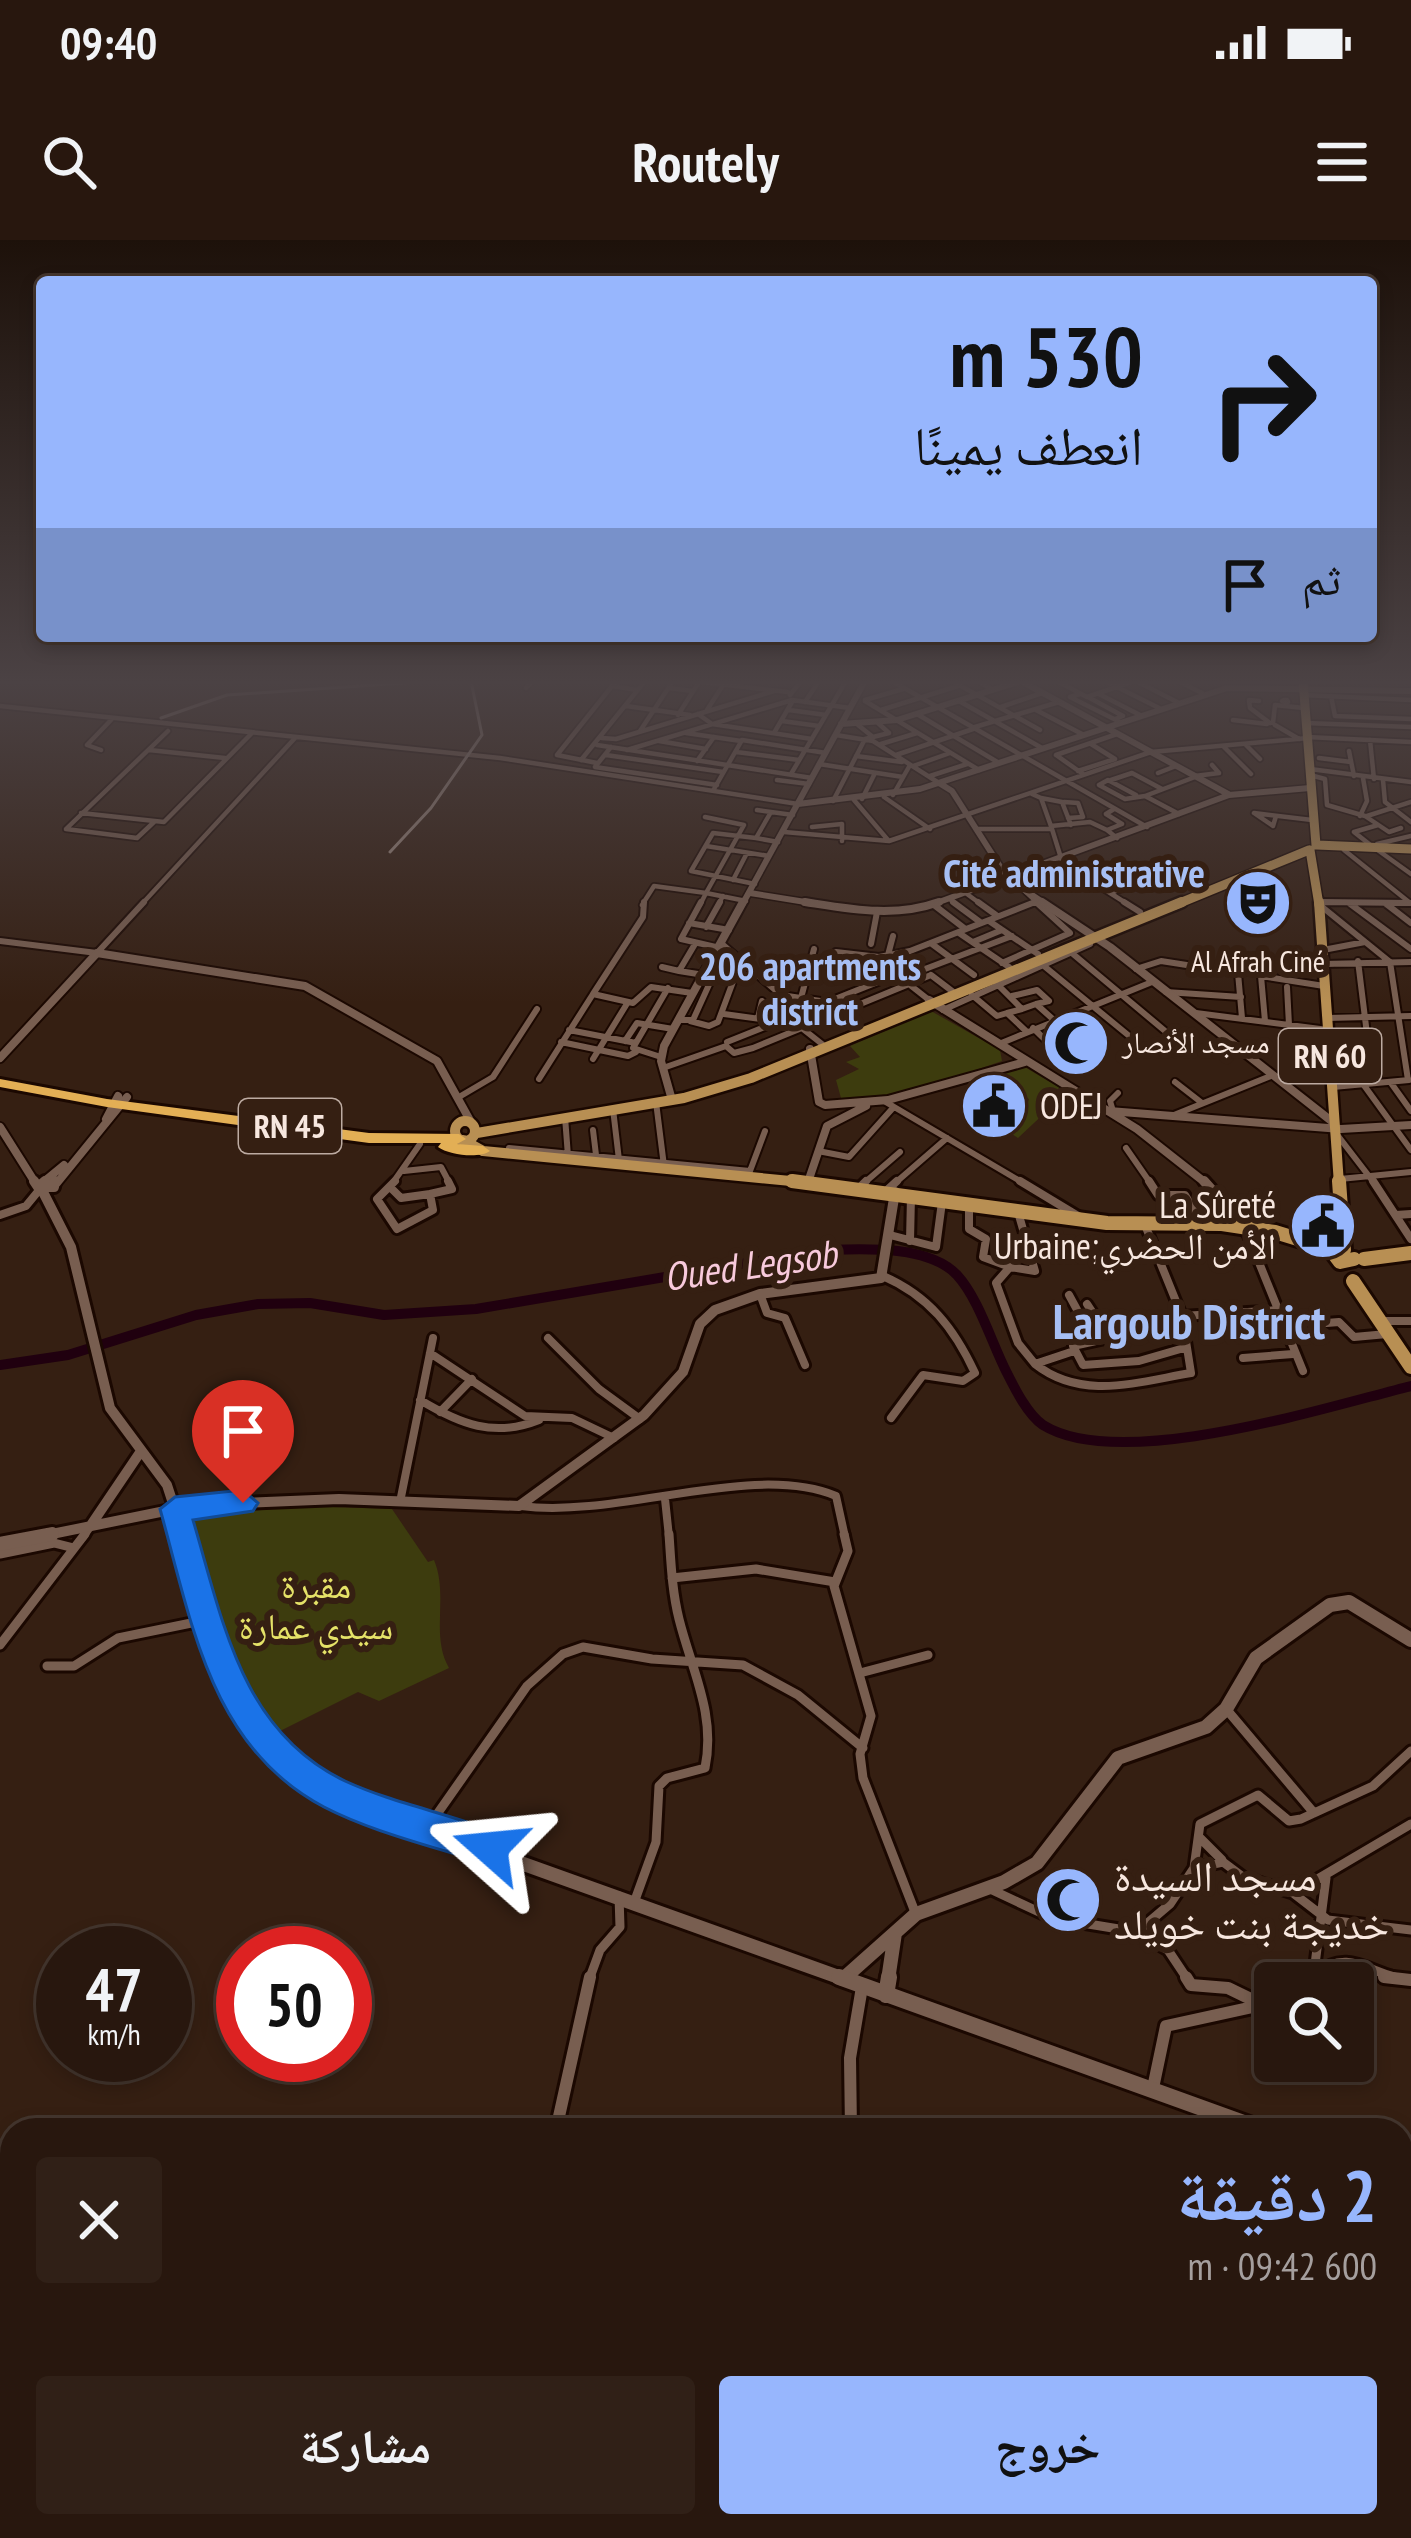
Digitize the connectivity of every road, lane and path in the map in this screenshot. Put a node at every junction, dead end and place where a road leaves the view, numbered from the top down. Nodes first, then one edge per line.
1 (107, 788) edge
2 (198, 788) edge
3 (249, 788) edge
4 (716, 788) edge
5 (806, 788) edge
6 (839, 788) edge
7 (865, 788) edge
8 (895, 788) edge
9 (1053, 788) edge
10 (1078, 788) edge
11 (1104, 788) edge
12 (1123, 788) edge
13 (1217, 788) edge
14 (1307, 788) edge
15 (1310, 788) edge
16 (1326, 788) edge
17 (1365, 788) edge
18 (1380, 788) edge
19 (948, 789) joint
20 (1162, 789) edge
21 (1108, 791) junction
22 (1041, 794) junction
23 (1136, 795) junction
24 (1229, 795) junction
25 (889, 796) junction
26 (1092, 796) junction
27 (1145, 796) junction
28 (858, 800) junction
29 (832, 802) junction
30 (1062, 802) junction
31 (1103, 802) junction
32 (1411, 802) edge
33 (1078, 803) junction
34 (798, 804) junction
35 (1115, 809) junction
36 (1391, 809) junction
37 (757, 810) dead end
38 (771, 812) junction
39 (81, 813) junction
40 (967, 814) junction
41 (1179, 814) junction
42 (793, 815) junction
43 (1276, 816) dead end
44 (1362, 816) junction
45 (705, 818) dead end
46 (154, 822) junction
47 (954, 822) junction
48 (1070, 822) junction
49 (1411, 823) edge
50 (1378, 825) junction
51 (812, 827) dead end
52 (1052, 827) junction
53 (1147, 827) junction
54 (1401, 828) junction
55 (976, 829) junction
56 (931, 830) junction
57 (1107, 830) junction
58 (784, 832) junction
59 (1411, 835) edge
60 (740, 836) junction
61 (756, 838) junction
62 (1117, 838) junction
63 (842, 841) junction
64 (889, 841) junction
65 (778, 842) junction
66 (706, 846) junction
67 (1315, 846) junction
68 (1374, 847) junction
69 (732, 850) junction
70 (1344, 850) junction
71 (1411, 851) edge
72 (748, 853) junction
73 (770, 856) junction
74 (1060, 859) junction
75 (1002, 869) junction
76 (1023, 873) junction
77 (1411, 874) edge
78 (715, 877) junction
79 (1008, 879) junction
80 (733, 880) junction
81 (1129, 886) dead end
82 (706, 893) junction
83 (750, 893) junction
84 (1110, 893) junction
85 (967, 894) junction
86 (723, 896) junction
87 (951, 900) junction
88 (1036, 901) junction
89 (1384, 902) junction
90 (1318, 903) junction
91 (1348, 903) junction
92 (1411, 903) edge
93 (934, 905) junction
94 (1159, 906) junction
95 (1051, 910) junction
96 (878, 912) junction
97 (1140, 913) junction
98 (998, 916) junction
99 (984, 921) junction
100 (1073, 922) joint
101 (689, 923) junction
102 (1411, 923) edge
103 (706, 926) junction
104 (962, 930) junction
105 (1003, 930) junction
106 (730, 931) junction
107 (1012, 936) junction
108 (0, 941) edge
109 (1083, 941) junction
110 (973, 942) junction
111 (1365, 942) junction
112 (931, 943) junction
113 (695, 944) junction
114 (871, 944) dead end
115 (720, 946) junction
116 (1107, 946) joint
117 (981, 948) junction
118 (814, 949) dead end
119 (1411, 950) edge
120 (910, 951) junction
121 (97, 953) junction
122 (900, 955) junction
123 (884, 956) junction
124 (1038, 957) junction
125 (1322, 958) junction
126 (953, 959) junction
127 (811, 961) junction
128 (1389, 961) junction
129 (1411, 961) edge
130 (1358, 962) junction
131 (831, 963) junction
132 (856, 965) junction
133 (1006, 965) junction
134 (662, 967) dead end
135 (717, 967) dead end
136 (914, 967) junction
137 (1136, 969) junction
138 (680, 971) junction
139 (928, 972) junction
140 (974, 975) dead end
141 (704, 976) junction
142 (828, 976) dead end
143 (854, 976) dead end
144 (734, 979) dead end
145 (1152, 982) junction
146 (998, 984) junction
147 (910, 985) junction
148 (1324, 986) junction
149 (668, 988) junction
150 (1287, 988) dead end
151 (952, 991) junction
152 (1164, 992) junction
153 (692, 993) junction
154 (1118, 993) junction
155 (593, 994) junction
156 (849, 994) junction
157 (781, 995) junction
158 (972, 995) junction
159 (1011, 997) junction
160 (1241, 997) junction
161 (801, 998) junction
162 (762, 1001) dead end
163 (628, 1002) junction
164 (827, 1002) junction
165 (1041, 1003) junction
166 (935, 1004) junction
167 (861, 1005) junction
168 (1098, 1007) junction
169 (537, 1009) dead end
170 (1022, 1009) junction
171 (1006, 1013) junction
172 (1194, 1013) junction
173 (724, 1014) junction
174 (736, 1016) junction
175 (1411, 1016) edge
176 (1396, 1017) junction
177 (758, 1018) junction
178 (1242, 1018) junction
179 (1365, 1018) junction
180 (784, 1020) junction
181 (1060, 1020) junction
182 (690, 1021) junction
183 (1265, 1021) junction
184 (647, 1024) junction
185 (715, 1024) junction
186 (1328, 1024) junction
187 (675, 1025) junction
188 (1293, 1025) junction
189 (569, 1030) junction
190 (1030, 1030) junction
191 (1128, 1035) dead end
192 (607, 1036) junction
193 (625, 1041) junction
194 (1177, 1041) dead end
195 (561, 1042) junction
196 (727, 1044) junction
197 (809, 1044) junction
198 (999, 1044) junction
199 (636, 1048) junction
200 (1091, 1048) dead end
201 (595, 1049) junction
202 (1057, 1052) dead end
203 (661, 1057) junction
204 (0, 1058) edge
205 (592, 1059) dead end
206 (1017, 1061) junction
207 (663, 1068) junction
208 (0, 1073) edge
209 (1273, 1075) junction
210 (539, 1079) dead end
211 (1409, 1080) edge
212 (1175, 1082) dead end
213 (1390, 1082) junction
214 (0, 1083) edge
215 (1368, 1084) junction
216 (1333, 1087) junction
217 (1118, 1094) dead end
218 (459, 1097) junction
219 (673, 1097) junction
220 (656, 1102) junction
221 (1202, 1103) junction
222 (884, 1104) junction
223 (831, 1105) junction
224 (115, 1107) junction
225 (613, 1107) junction
226 (1111, 1111) junction
227 (1318, 1111) joint
228 (1411, 1111) edge
229 (1172, 1115) junction
230 (565, 1116) junction
231 (529, 1122) junction
232 (1334, 1124) junction
233 (1411, 1124) edge
234 (827, 1126) junction
235 (1393, 1126) junction
236 (0, 1127) edge
237 (496, 1129) junction
238 (593, 1130) dead end
239 (765, 1131) dead end
240 (476, 1138) junction
241 (947, 1138) junction
242 (397, 1141) junction
243 (420, 1144) junction
244 (1126, 1148) dead end
245 (1411, 1150) edge
246 (818, 1151) junction
247 (528, 1152) junction
248 (900, 1152) dead end
249 (568, 1156) junction
250 (597, 1159) junction
251 (619, 1161) junction
252 (664, 1166) junction
253 (28, 1171) junction
254 (404, 1171) junction
255 (1411, 1172) edge
256 (749, 1174) junction
257 (1371, 1176) junction
258 (1340, 1179) junction
259 (808, 1182) junction
260 (47, 1184) junction
261 (859, 1188) junction
262 (392, 1189) junction
263 (891, 1192) junction
264 (430, 1194) junction
265 (911, 1195) junction
266 (942, 1200) junction
267 (970, 1204) junction
268 (1018, 1212) junction
269 (0, 1214) edge
270 (1411, 1214) edge
271 (1396, 1215) junction
272 (1084, 1220) junction
273 (1202, 1222) junction
274 (1144, 1223) junction
275 (1245, 1227) junction
276 (890, 1239) junction
277 (1411, 1239) edge
278 (910, 1241) junction
279 (1411, 1253) edge
280 (1350, 1258) junction
281 (1010, 1267) junction
282 (883, 1276) junction
283 (1356, 1283) dead end
284 (760, 1294) junction
285 (1070, 1295) dead end
286 (1087, 1304) dead end
287 (1280, 1310) junction
288 (1183, 1319) junction
289 (1411, 1321) edge
290 (1385, 1328) junction
291 (1288, 1335) junction
292 (1108, 1336) junction
293 (433, 1338) dead end
294 (548, 1338) dead end
295 (1094, 1339) junction
296 (1184, 1348) junction
297 (1074, 1351) junction
298 (430, 1353) junction
299 (1294, 1354) junction
300 (1243, 1358) dead end
301 (1407, 1360) edge
302 (1035, 1364) junction
303 (805, 1365) dead end
304 (1304, 1371) dead end
305 (472, 1379) junction
306 (420, 1400) junction
307 (440, 1412) junction
308 (891, 1418) dead end
309 (540, 1419) junction
310 (640, 1419) junction
311 (616, 1439) junction
312 (141, 1451) junction
313 (665, 1499) junction
314 (400, 1502) junction
315 (519, 1506) junction
316 (175, 1509) junction
317 (91, 1526) junction
318 (56, 1538) junction
319 (0, 1544) edge
320 (15, 1546) junction
321 (70, 1552) junction
322 (0, 1554) edge
323 (672, 1578) junction
324 (835, 1582) junction
325 (206, 1620) junction
326 (1411, 1640) edge
327 (0, 1649) edge
328 (928, 1655) dead end
329 (693, 1660) junction
330 (47, 1666) dead end
331 (860, 1673) junction
332 (1226, 1709) junction
333 (862, 1748) junction
334 (1411, 1751) edge
335 (1314, 1813) junction
336 (1411, 1824) edge
337 (428, 1827) junction
338 (1198, 1836) junction
339 (1223, 1862) junction
340 (1194, 1868) junction
341 (1326, 1876) junction
342 (986, 1887) junction
343 (1293, 1893) junction
344 (627, 1898) junction
345 (916, 1914) junction
346 (1319, 1917) junction
347 (1411, 1930) edge
348 (1137, 1932) junction
349 (895, 1933) junction
350 (1315, 1962) edge
351 (1374, 1967) edge
352 (843, 1979) junction
353 (1411, 1980) edge
354 (862, 1986) junction
355 (886, 1995) junction
356 (1254, 1998) edge
357 (1254, 2007) edge
358 (1153, 2088) junction
359 (559, 2118) edge
360 (851, 2118) edge
361 (1232, 2118) edge

1 - 39 street
2 - 46 street
3 - 121 street
4 - 34 street
5 - 34 street
6 - 29 street
7 - 28 street
8 - 25 street
9 - 22 street
10 - 26 street
11 - 21 street
12 - 23 street
13 - 24 street
14 - 24 street
15 - 67 main road, RN 60
16 - 44 street
17 - 44 street
18 - 36 street
19 - 25 street
19 - 40 street
20 - 27 street
21 - 23 street
21 - 26 street
22 - 30 street
22 - 40 street
22 - 52 street
23 - 27 street
24 - 41 street
25 - 28 street
25 - 56 street
26 - 31 street
27 - 41 street
28 - 29 street
28 - 64 street
29 - 34 street
30 - 33 street
30 - 48 street
31 - 33 street
31 - 35 street
32 - 36 street
33 - 48 street
34 - 42 street
35 - 53 street
35 - 57 street
36 - 44 street
36 - 49 street
37 - 38 street
38 - 42 street
38 - 61 street
39 - 46 street
39 - 46 street
40 - 47 street
40 - 55 street
41 - 53 street
42 - 58 street
43 - 67 street
44 - 50 street
45 - 60 street
47 - 55 street
47 - 56 street
48 - 52 street
48 - 57 street
49 - 54 street
50 - 54 street
50 - 68 street
51 - 63 street
52 - 55 street
52 - 74 street
53 - 62 street
54 - 59 street
55 - 75 street
56 - 64 street
57 - 62 street
58 - 63 street
58 - 65 street
59 - 68 street
60 - 61 street
60 - 66 street
60 - 69 street
61 - 65 street
62 - 74 street
63 - 64 street
65 - 73 street
66 - 69 street
66 - 78 street
67 - 68 main road, RN 45
67 - 70 main road, RN 45
67 - 90 main road, RN 60
67 - 94 main road, RN 45
68 - 70 main road, RN 45
68 - 71 main road, RN 45
68 - 77 street
69 - 72 street
69 - 78 street
70 - 92 street
72 - 73 street
72 - 80 street
73 - 83 street
74 - 76 street
74 - 84 street
75 - 76 street
75 - 79 street
76 - 79 street
78 - 80 street
78 - 82 street
79 - 85 street
79 - 88 street
80 - 83 street
81 - 84 street
82 - 86 street
82 - 101 street
82 - 155 street
83 - 86 street
83 - 96 street
83 - 106 street
84 - 97 street
85 - 87 street
85 - 98 street
86 - 103 street
87 - 93 street
87 - 99 street
88 - 95 street
88 - 98 street
89 - 91 street
89 - 92 street
89 - 102 street
90 - 91 street
90 - 111 street
90 - 125 main road, RN 60
91 - 119 street
93 - 96 street
93 - 104 street
94 - 97 main road, RN 45
94 - 109 main road, RN 45
95 - 100 street
95 - 124 street
96 - 114 street
97 - 109 main road, RN 45
98 - 99 street
99 - 104 street
99 - 105 street
100 - 109 main road
101 - 103 street
101 - 113 street
103 - 106 street
104 - 110 street
104 - 112 street
105 - 107 street
105 - 110 street
106 - 115 street
107 - 117 street
107 - 124 street
108 - 121 street
109 - 116 main road
109 - 124 main road, RN 45
109 - 154 street
109 - 166 main road, RN 45
110 - 117 street
111 - 125 street
111 - 128 street
112 - 120 street
112 - 126 street
113 - 115 street
113 - 138 street
115 - 141 street
115 - 157 street
116 - 137 street
117 - 126 street
117 - 133 street
118 - 127 street
120 - 122 street
120 - 123 street
121 - 204 street
121 - 218 street
122 - 123 street
122 - 136 street
123 - 131 street
123 - 132 street
124 - 133 main road, RN 45
124 - 146 street
124 - 168 street
125 - 130 street
125 - 148 main road, RN 60
126 - 139 street
126 - 140 street
127 - 131 street
127 - 161 street
128 - 129 street
128 - 130 street
128 - 176 street
130 - 179 street
131 - 132 street
131 - 142 street
132 - 143 street
133 - 151 main road, RN 45
134 - 138 street
135 - 182 street
136 - 139 street
136 - 156 street
137 - 145 street
137 - 160 street
138 - 141 street
139 - 147 street
139 - 151 street
141 - 153 street
144 - 173 street
145 - 152 street
145 - 154 street
146 - 158 street
146 - 159 street
147 - 166 street
147 - 167 street
148 - 183 street
148 - 186 main road, RN 60
149 - 153 street
149 - 163 street
149 - 184 street
150 - 188 street
151 - 166 main road, RN 45
152 - 160 street
152 - 172 street
153 - 187 street
154 - 168 street
154 - 194 street
155 - 163 street
155 - 189 street
156 - 164 street
156 - 167 street
157 - 161 street
157 - 180 street
158 - 166 street
158 - 171 street
159 - 165 street
159 - 170 street
160 - 178 street
161 - 164 street
162 - 177 street
163 - 192 street
164 - 180 street
165 - 170 street
165 - 181 street
166 - 197 main road, RN 45
166 - 198 street
167 - 197 street
168 - 181 street
168 - 191 street
169 - 218 street
170 - 171 street
171 - 190 street
172 - 178 street
172 - 209 street
173 - 174 street
173 - 185 street
174 - 177 street
174 - 185 street
175 - 176 street
176 - 179 street
176 - 211 street
177 - 180 street
178 - 183 street
179 - 186 street
179 - 215 street
180 - 196 street
180 - 197 street
181 - 190 street
181 - 200 street
182 - 185 street
182 - 187 street
183 - 188 street
184 - 187 street
184 - 193 street
184 - 199 street
185 - 196 street
186 - 188 street
186 - 216 main road, RN 60
187 - 203 street
189 - 192 street
189 - 195 street
190 - 198 street
190 - 202 street
192 - 193 street
192 - 201 street
193 - 199 street
195 - 201 street
195 - 210 street
196 - 197 street
196 - 207 street
197 - 219 main road, RN 45
197 - 223 street
198 - 206 street
199 - 201 street
199 - 203 street
201 - 205 street
203 - 207 street
206 - 222 street
206 - 226 street
207 - 219 street
208 - 224 highway, RN 45
209 - 221 street
209 - 227 street
211 - 213 street
212 - 221 street
213 - 215 street
213 - 228 street
214 - 224 highway
215 - 216 street
215 - 235 street
216 - 232 main road, RN 60
217 - 226 street
218 - 240 street
219 - 220 main road, RN 45
219 - 240 main road, RN 45
220 - 225 main road, RN 45
220 - 252 street
221 - 229 street
222 - 223 street
222 - 234 street
222 - 241 street
222 - 246 street
223 - 234 street
224 - 240 highway, RN 45
224 - 242 highway, RN 45
224 - 260 street
225 - 230 main road, RN 45
225 - 251 street
226 - 229 street
226 - 275 street
227 - 232 main road
229 - 232 street
230 - 231 main road, RN 45
230 - 249 street
231 - 237 main road, RN 45
231 - 247 street
232 - 235 street
232 - 257 street
232 - 258 main road, RN 60
233 - 235 street
234 - 246 street
235 - 245 street
236 - 253 street
237 - 240 main road, RN 45
237 - 240 main road
238 - 250 street
239 - 256 street
240 - 242 highway, RN 45
240 - 243 highway
240 - 247 main road
241 - 263 street
241 - 272 street
242 - 243 highway
243 - 254 street
244 - 273 street
246 - 259 street
247 - 249 main road
248 - 261 street
249 - 250 main road
250 - 251 main road
251 - 252 main road
252 - 256 main road
253 - 260 street
253 - 260 street
254 - 262 street
254 - 264 street
255 - 257 street
256 - 259 main road
257 - 258 street
257 - 271 street
258 - 280 main road, RN 60
259 - 261 main road
260 - 269 street
260 - 312 street
261 - 263 main road
262 - 264 street
262 - 264 street
263 - 265 main road
263 - 276 street
265 - 266 main road
265 - 278 street
266 - 267 main road
266 - 278 street
267 - 268 main road
267 - 281 street
268 - 272 main road
268 - 281 street
270 - 271 street
271 - 277 street
272 - 274 main road
273 - 274 main road
273 - 275 main road
274 - 288 street
275 - 280 main road
275 - 287 street
276 - 278 street
276 - 282 street
279 - 280 main road
281 - 302 street
282 - 284 street
282 - 308 street
283 - 290 main road
284 - 303 street
284 - 310 street
285 - 295 street
286 - 292 street
287 - 288 street
287 - 291 street
288 - 292 street
288 - 296 street
289 - 290 street
290 - 291 street
290 - 301 main road
291 - 299 street
292 - 295 street
293 - 298 street
294 - 310 street
295 - 297 street
296 - 297 street
296 - 302 street
297 - 302 street
298 - 305 street
298 - 306 street
299 - 300 street
299 - 304 street
305 - 307 street
305 - 309 street
306 - 307 street
306 - 314 street
307 - 309 street
309 - 311 street
310 - 311 street
311 - 315 street
312 - 316 street
312 - 317 street
313 - 315 street
313 - 323 street
313 - 324 street
314 - 315 street
314 - 316 street
316 - 317 street
316 - 325 street
317 - 318 street
317 - 321 street
318 - 320 street
318 - 321 street
319 - 320 street
320 - 322 street
321 - 327 street
323 - 324 street
323 - 329 street
324 - 331 street
325 - 330 street
325 - 337 street
326 - 332 street
328 - 331 street
329 - 333 street
329 - 337 street
329 - 344 street
331 - 333 street
332 - 335 street
332 - 342 street
333 - 345 street
334 - 335 street
335 - 338 street
336 - 341 street
337 - 344 street
338 - 339 street
338 - 340 street
339 - 340 street
339 - 343 street
340 - 348 street
341 - 343 street
341 - 346 street
342 - 345 street
342 - 348 street
343 - 346 street
344 - 352 street
344 - 359 street
345 - 349 street
346 - 347 street
346 - 350 street
348 - 356 street
349 - 352 street
349 - 355 street
351 - 353 street
352 - 354 street
354 - 355 street
354 - 360 street
355 - 358 street
357 - 358 street
358 - 361 street

